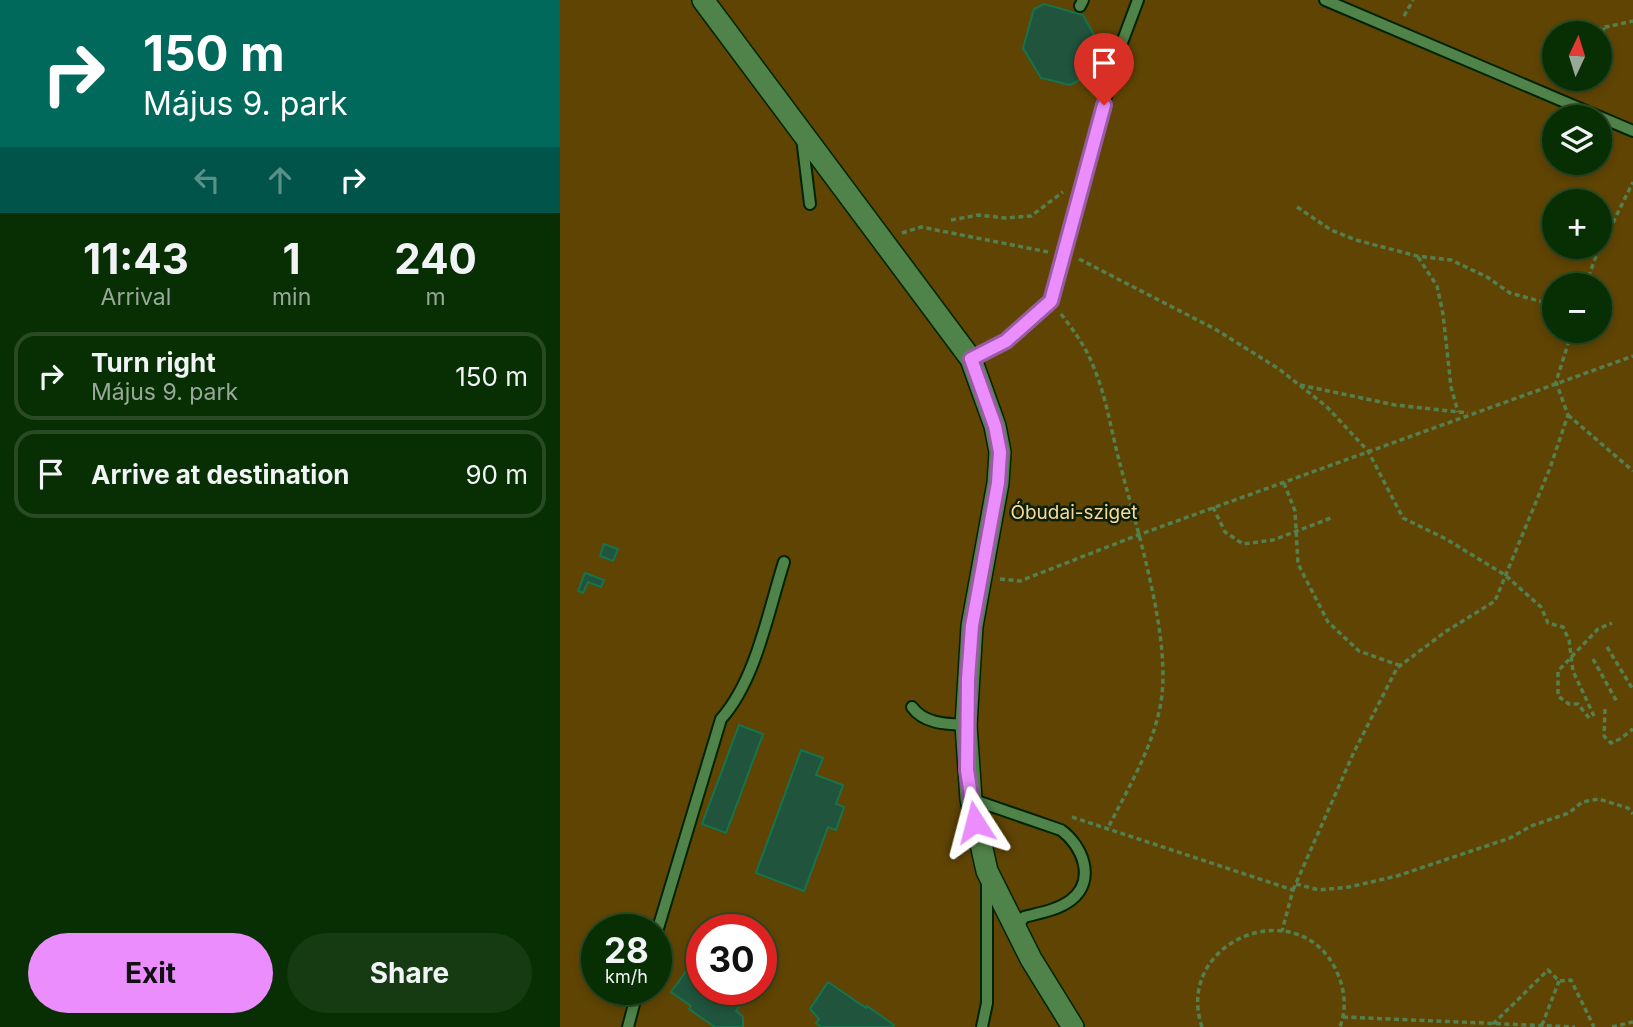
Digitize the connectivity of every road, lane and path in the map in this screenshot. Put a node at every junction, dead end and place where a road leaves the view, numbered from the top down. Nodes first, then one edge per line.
1 (703, 0) edge
2 (1138, 0) edge
3 (1325, 0) edge
4 (1633, 21) edge
5 (1612, 25) edge
6 (800, 129) junction
7 (1633, 131) edge
8 (1084, 180) junction
9 (1633, 182) edge
10 (810, 204) dead end
11 (1297, 207) dead end
12 (951, 220) dead end
13 (879, 234) junction
14 (1066, 253) junction
15 (1417, 257) junction
16 (1590, 273) edge
17 (1051, 301) junction
18 (1542, 302) edge
19 (1568, 343) edge
20 (1633, 356) edge
21 (971, 359) junction
22 (1556, 382) junction
23 (1298, 384) junction
24 (1458, 412) junction
25 (1470, 413) junction
26 (1568, 415) junction
27 (1368, 451) junction
28 (1633, 471) edge
29 (1283, 482) junction
30 (1213, 507) junction
31 (1331, 519) dead end
32 (1298, 531) junction
33 (1138, 535) junction
34 (784, 562) dead end
35 (1505, 575) junction
36 (981, 577) junction
37 (1612, 623) dead end
38 (1607, 647) dead end
39 (1571, 654) junction
40 (1593, 659) dead end
41 (1401, 666) junction
42 (1632, 688) edge
43 (1617, 702) dead end
44 (912, 707) dead end
45 (1605, 709) dead end
46 (1594, 716) dead end
47 (1588, 718) dead end
48 (966, 725) junction
49 (1633, 729) edge
50 (971, 799) junction
51 (1061, 813) dead end
52 (1633, 814) edge
53 (1108, 828) junction
54 (987, 871) junction
55 (1296, 884) junction
56 (1293, 890) junction
57 (1006, 911) junction
58 (662, 914) edge
59 (1032, 915) junction
60 (1016, 931) junction
61 (1282, 931) junction
62 (1559, 981) junction
63 (634, 1005) edge
64 (1343, 1017) junction
65 (1633, 1022) edge
66 (1493, 1024) junction
67 (1542, 1026) edge
68 (628, 1027) edge
69 (982, 1027) edge
70 (1073, 1027) edge
71 (1202, 1027) edge
72 (1340, 1027) edge
73 (1575, 1027) edge
74 (1594, 1027) edge
75 (1612, 1027) edge

1 - 6 street
2 - 8 lane
3 - 7 lane
4 - 5 path
6 - 10 lane
6 - 13 street
8 - 12 path
8 - 14 lane
9 - 16 path
11 - 15 path
13 - 14 path
13 - 21 street
14 - 17 lane
14 - 23 path
15 - 18 path
15 - 24 path
17 - 21 lane
17 - 33 path
19 - 22 path
20 - 22 path
21 - 36 street
22 - 25 path
22 - 26 path
23 - 24 path
23 - 27 path
24 - 25 path
25 - 27 path
26 - 28 path
26 - 35 path
27 - 29 path
27 - 35 path
29 - 30 path
29 - 32 path
30 - 32 path
30 - 33 path
31 - 32 path
32 - 41 path
33 - 36 path
33 - 53 path
34 - 58 lane
35 - 39 path
35 - 41 path
36 - 48 street
37 - 39 path
38 - 42 path
39 - 46 path
39 - 47 path
40 - 43 path
41 - 55 path
44 - 48 lane
45 - 49 path
48 - 50 street
50 - 54 street
50 - 59 lane
51 - 53 path
52 - 55 path
53 - 56 path
54 - 57 street
54 - 69 lane
55 - 56 path
56 - 61 path
57 - 59 lane
57 - 60 street
59 - 60 lane
60 - 70 street
61 - 64 path
61 - 71 path
62 - 66 path
62 - 67 path
62 - 74 path
63 - 68 lane
64 - 66 path
64 - 72 path
65 - 75 path
66 - 67 path
67 - 73 path

